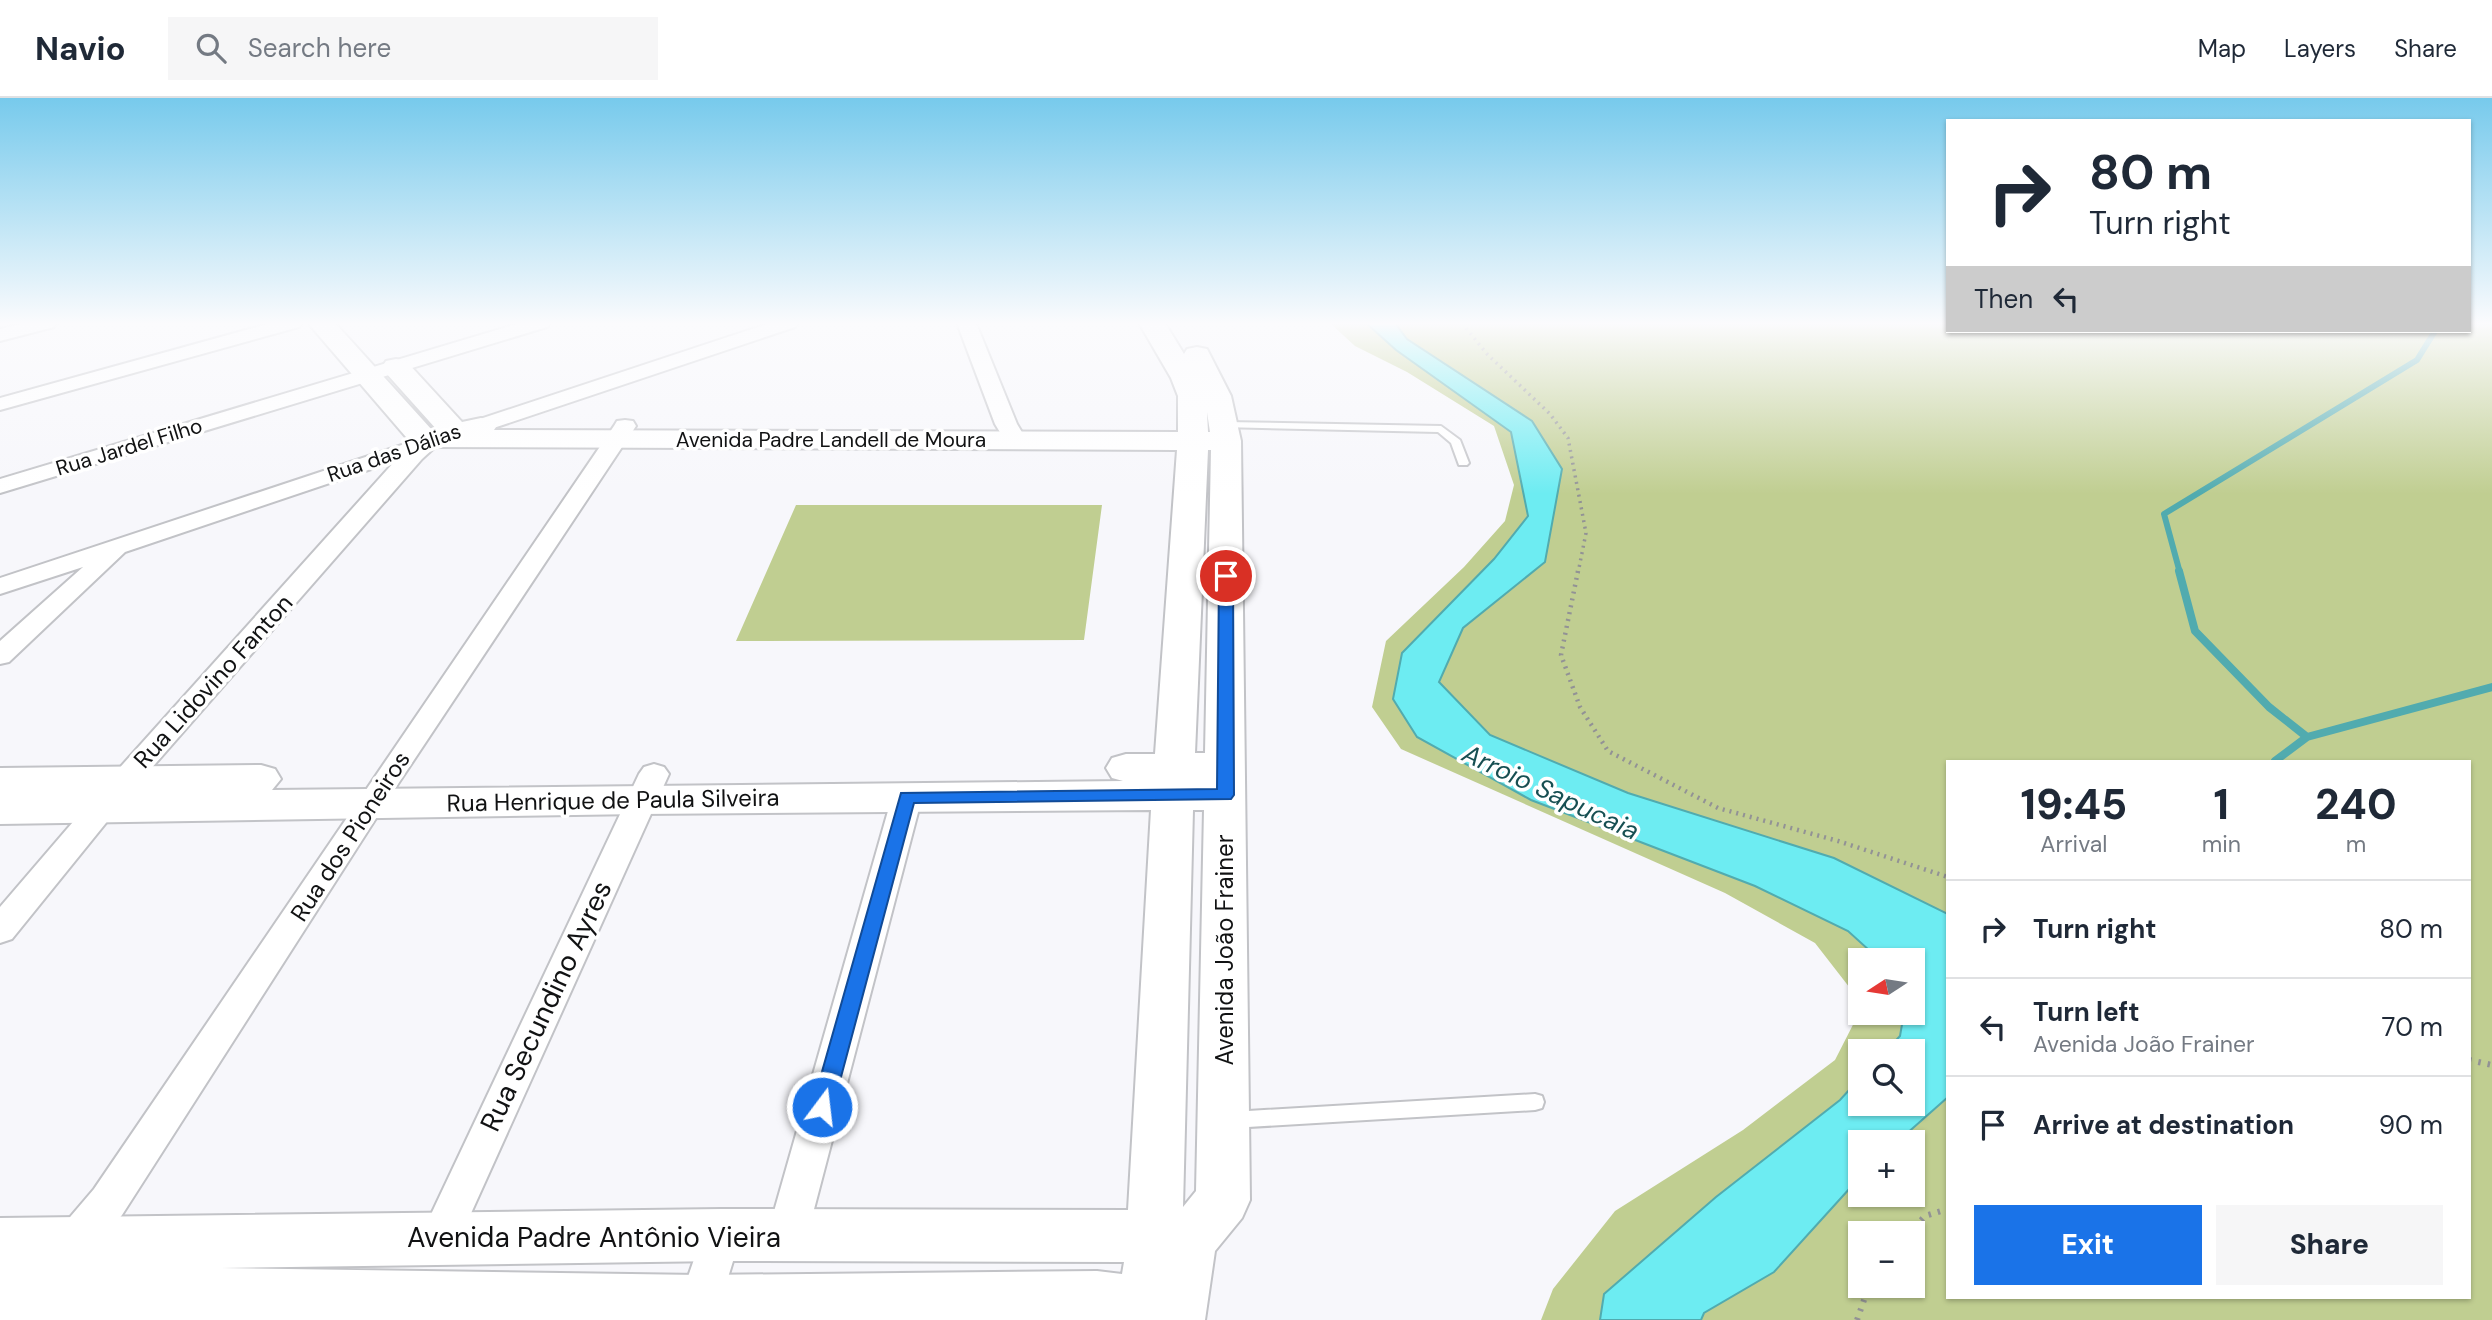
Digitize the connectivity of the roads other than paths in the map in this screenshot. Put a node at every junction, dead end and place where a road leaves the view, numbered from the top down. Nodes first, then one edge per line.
1 (86, 380) edge
2 (348, 380) edge
3 (373, 380) edge
4 (405, 380) edge
5 (615, 380) edge
6 (989, 380) edge
7 (1186, 380) edge
8 (1212, 380) edge
9 (0, 404) edge
10 (1010, 431) junction
11 (1209, 433) junction
12 (621, 434) junction
13 (445, 436) junction
14 (1463, 463) dead end
15 (0, 486) edge
16 (121, 544) junction
17 (0, 586) edge
18 (0, 656) edge
19 (1174, 780) junction
20 (1225, 781) junction
21 (0, 782) edge
22 (647, 786) junction
23 (380, 790) junction
24 (114, 794) junction
25 (907, 797) junction
26 (0, 809) edge
27 (0, 930) edge
28 (1535, 1102) dead end
29 (1224, 1121) junction
30 (721, 1235) junction
31 (787, 1236) junction
32 (440, 1238) junction
33 (1172, 1239) junction
34 (73, 1244) junction
35 (5, 1287) edge
36 (697, 1312) edge
37 (1163, 1313) edge

1 - 9 street
2 - 15 street, Rua Jardel Filho
3 - 13 street
4 - 13 street
5 - 13 street, Rua das Dálias
6 - 10 street
7 - 11 street, Avenida João Frainer
8 - 11 street, Avenida João Frainer
10 - 11 street, Avenida Padre Landell de Moura
10 - 12 street, Avenida Padre Landell de Moura
11 - 14 lane
11 - 19 street, Avenida João Frainer
11 - 20 street, Avenida João Frainer
12 - 13 street, Avenida Padre Landell de Moura
12 - 23 street, Rua dos Pioneiros
13 - 16 street, Rua das Dálias
13 - 24 street, Rua Lidovino Fanton
16 - 17 street, Rua das Dálias
16 - 18 street
19 - 20 street, Rua Henrique de Paula Silveira
19 - 22 street, Rua Henrique de Paula Silveira
19 - 25 street, Rua Henrique de Paula Silveira
19 - 33 street, Avenida João Frainer
20 - 29 street, Avenida João Frainer
21 - 24 street, Rua Henrique de Paula Silveira
22 - 23 street, Rua Henrique de Paula Silveira
22 - 25 street, Rua Henrique de Paula Silveira
22 - 32 street, Rua Secundino Ayres
23 - 24 street, Rua Henrique de Paula Silveira
23 - 34 street, Rua dos Pioneiros
24 - 26 street, Rua Henrique de Paula Silveira
24 - 27 street, Rua Lidovino Fanton
25 - 31 street
28 - 29 lane
29 - 33 street, Avenida João Frainer
30 - 31 street, Avenida Padre Antônio Vieira
30 - 32 street, Avenida Padre Antônio Vieira
30 - 36 street
31 - 33 street, Avenida Padre Antônio Vieira
32 - 34 street, Avenida Padre Antônio Vieira
33 - 37 street
34 - 35 street, Avenida Padre Antônio Vieira
35 - 36 street, Avenida Padre Antônio Vieira
36 - 37 street, Avenida Padre Antônio Vieira

